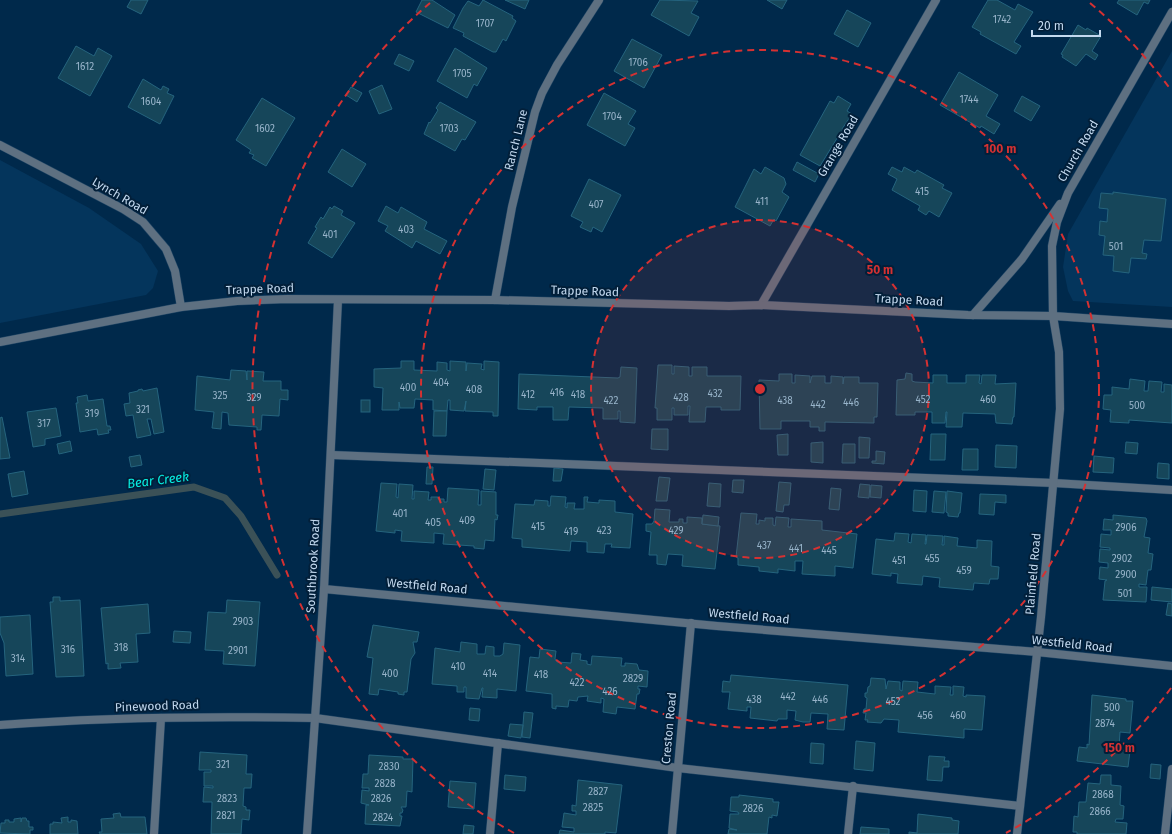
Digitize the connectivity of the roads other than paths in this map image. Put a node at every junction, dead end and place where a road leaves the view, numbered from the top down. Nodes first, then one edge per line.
1 (599, 0) edge
2 (936, 0) edge
3 (1172, 12) edge
4 (0, 145) edge
5 (1068, 193) junction
6 (338, 300) junction
7 (495, 300) junction
8 (761, 305) junction
9 (180, 307) junction
10 (973, 315) junction
11 (1053, 316) junction
12 (1172, 324) edge
13 (0, 342) edge
14 (332, 454) junction
15 (1054, 483) junction
16 (1172, 490) edge
17 (324, 589) junction
18 (691, 623) junction
19 (1037, 652) junction
20 (1172, 666) edge
21 (161, 718) junction
22 (315, 718) junction
23 (0, 725) edge
24 (498, 743) junction
25 (678, 768) junction
26 (1172, 769) edge
27 (853, 786) junction
28 (1020, 806) junction
29 (154, 834) edge
30 (308, 834) edge
31 (490, 834) edge
32 (672, 834) edge
33 (848, 834) edge
34 (1017, 834) edge
35 (1165, 834) edge

1 - 7 street, Ranch Lane
2 - 8 street, Grange Road
3 - 5 street, Church Road
4 - 9 street, Lynch Road
5 - 10 street
5 - 11 street, Church Road
6 - 7 street, Trappe Road
6 - 9 street, Trappe Road
6 - 14 street, Southbrook Road
7 - 8 street, Trappe Road
8 - 10 street, Trappe Road
9 - 13 street, Trappe Road
10 - 11 street, Trappe Road
11 - 12 street, Trappe Road
11 - 15 street, Plainfield Road
14 - 15 street
14 - 17 street, Southbrook Road
15 - 16 street
15 - 19 street, Plainfield Road
17 - 18 street, Westfield Road
17 - 22 street, Southbrook Road
18 - 19 street, Westfield Road
18 - 25 street, Creston Road
19 - 20 street, Westfield Road
19 - 28 street, Plainfield Road
21 - 22 street, Pinewood Road
21 - 23 street, Pinewood Road
21 - 29 street
22 - 24 street, Pinewood Road
22 - 30 street, Southbrook Road
24 - 25 street, Pinewood Road
24 - 31 street
25 - 27 street, Pinewood Road
25 - 32 street, Creston Road
26 - 35 street
27 - 28 street, Pinewood Road
27 - 33 street
28 - 34 street, Plainfield Road

